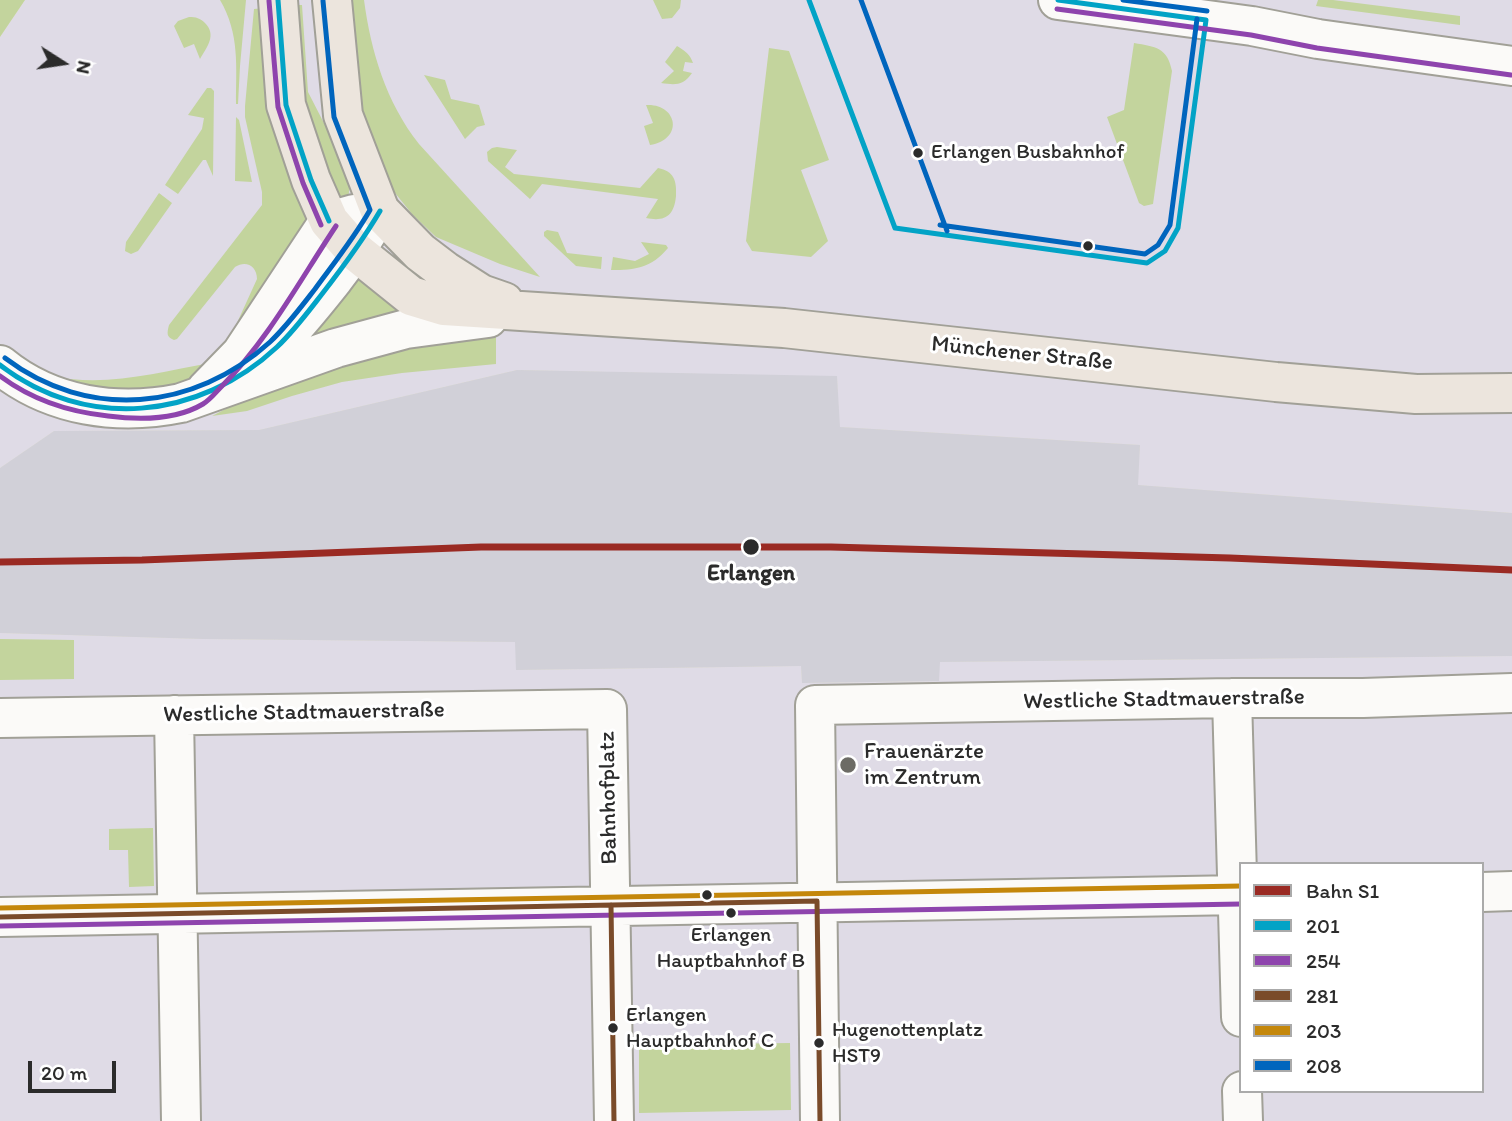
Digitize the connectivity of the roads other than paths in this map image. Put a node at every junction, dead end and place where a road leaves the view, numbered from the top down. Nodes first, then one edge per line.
1 (278, 0) edge
2 (332, 0) edge
3 (1058, 0) edge
4 (1512, 66) edge
5 (380, 211) junction
6 (329, 221) junction
7 (355, 251) junction
8 (538, 313) junction
9 (0, 365) edge
10 (1512, 393) edge
11 (200, 396) junction
12 (1512, 693) edge
13 (1232, 698) junction
14 (607, 709) joint
15 (174, 716) junction
16 (0, 718) edge
17 (1512, 891) edge
18 (1484, 892) edge
19 (1239, 895) edge
20 (817, 901) junction
21 (611, 905) junction
22 (177, 913) junction
23 (0, 917) edge
24 (1242, 1093) edge
25 (181, 1121) edge
26 (614, 1121) edge
27 (820, 1121) edge
28 (1243, 1121) edge

1 - 6 main road, Münchener Straße
2 - 5 main road, Münchener Straße
3 - 4 street
5 - 6 street
5 - 7 street
5 - 8 main road, Münchener Straße
6 - 7 main road, Münchener Straße
6 - 11 street
7 - 8 main road, Münchener Straße
7 - 11 street
8 - 10 main road, Münchener Straße
8 - 11 street
9 - 11 street
12 - 13 street, Westliche Stadtmauerstraße
13 - 19 street
13 - 20 street, Westliche Stadtmauerstraße
14 - 15 street, Westliche Stadtmauerstraße
14 - 21 street, Bahnhofplatz
15 - 16 street, Westliche Stadtmauerstraße
15 - 22 street
17 - 18 street
19 - 20 street
20 - 21 street
20 - 27 street
21 - 22 street
21 - 26 street, Bahnhofplatz
22 - 23 street
22 - 25 street
24 - 28 street

